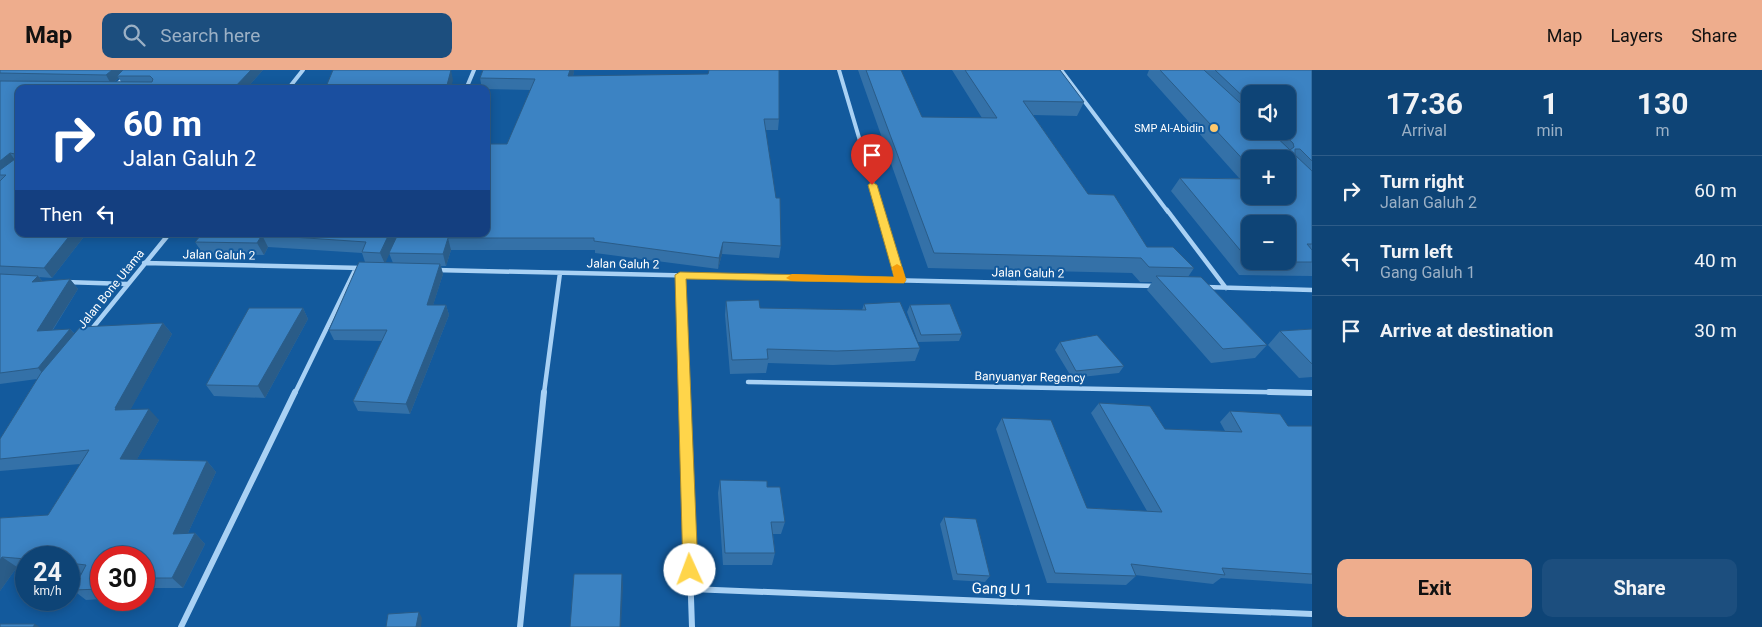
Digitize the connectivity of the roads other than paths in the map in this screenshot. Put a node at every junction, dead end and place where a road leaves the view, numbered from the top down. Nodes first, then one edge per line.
1 (133, 70) edge
2 (303, 70) edge
3 (474, 70) edge
4 (839, 70) edge
5 (1062, 70) edge
6 (116, 85) edge
7 (291, 85) edge
8 (468, 85) edge
9 (166, 237) edge
10 (144, 264) junction
11 (356, 268) junction
12 (371, 268) edge
13 (425, 270) edge
14 (560, 273) junction
15 (680, 275) junction
16 (901, 280) junction
17 (59, 282) edge
18 (127, 284) junction
19 (1167, 286) edge
20 (1196, 287) edge
21 (1226, 288) junction
22 (1312, 290) edge
23 (86, 336) edge
24 (748, 382) dead end
25 (1312, 393) edge
26 (691, 589) junction
27 (1312, 614) edge
28 (181, 627) edge
29 (520, 627) edge
30 (692, 627) edge

1 - 6 street
2 - 7 street
3 - 8 street
4 - 16 street
5 - 21 street
9 - 10 street, Jalan Bone Utama
10 - 11 street, Jalan Galuh 2
10 - 18 street, Jalan Bone Utama
11 - 12 street, Jalan Galuh 2
11 - 28 street
13 - 14 street, Jalan Galuh 2
14 - 15 street, Jalan Galuh 2
14 - 29 street
15 - 16 street, Jalan Galuh 2
15 - 26 street
16 - 19 street, Jalan Galuh 2
17 - 18 street
18 - 23 street, Jalan Bone Utama
20 - 21 street
21 - 22 street
24 - 25 street, Banyuanyar Regency
26 - 27 street, Gang U 1
26 - 30 street

